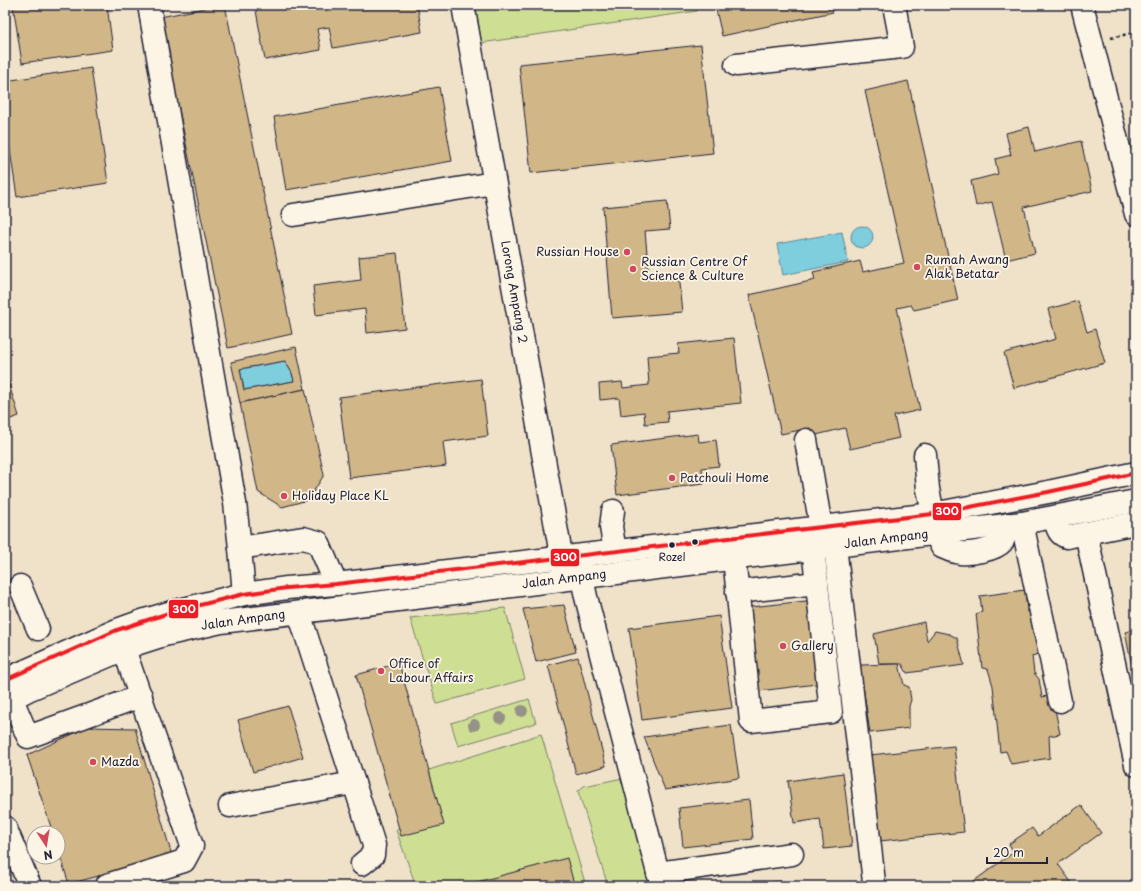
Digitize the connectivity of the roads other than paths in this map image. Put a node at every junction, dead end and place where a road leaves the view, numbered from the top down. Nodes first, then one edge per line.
1 (149, 5) edge
2 (463, 5) edge
3 (894, 5) edge
4 (1082, 5) edge
5 (736, 64) dead end
6 (494, 183) junction
7 (1136, 214) edge
8 (293, 215) dead end
9 (806, 440) dead end
10 (925, 455) dead end
11 (1136, 473) edge
12 (1136, 500) edge
13 (613, 511) dead end
14 (1054, 518) junction
15 (934, 523) junction
16 (1136, 523) edge
17 (1015, 524) junction
18 (821, 527) junction
19 (1086, 534) junction
20 (835, 546) junction
21 (240, 548) junction
22 (813, 548) junction
23 (616, 551) junction
24 (570, 556) junction
25 (734, 558) junction
26 (573, 578) junction
27 (336, 584) junction
28 (817, 584) junction
29 (20, 586) dead end
30 (737, 592) junction
31 (244, 594) junction
32 (299, 613) junction
33 (38, 629) dead end
34 (124, 649) junction
35 (7, 694) edge
36 (141, 696) junction
37 (1060, 701) dead end
38 (1136, 765) edge
39 (353, 783) junction
40 (230, 806) dead end
41 (5, 827) edge
42 (792, 854) dead end
43 (362, 864) dead end
44 (661, 880) edge
45 (874, 882) dead end
46 (108, 885) edge
47 (30, 886) edge

1 - 21 main road
2 - 6 main road, Lorong Ampang 2
3 - 5 main road
4 - 7 main road
6 - 8 main road
6 - 24 main road, Lorong Ampang 2
9 - 18 main road
10 - 15 main road
11 - 15 main road, Jalan Ampang
12 - 14 main road, Jalan Ampang
13 - 23 main road
14 - 17 main road, Jalan Ampang
14 - 19 main road
15 - 17 main road, Jalan Ampang
15 - 18 main road, Jalan Ampang
15 - 20 main road, Jalan Ampang
16 - 19 main road
17 - 37 main road
18 - 23 main road, Jalan Ampang
19 - 38 main road
20 - 22 main road, Jalan Ampang
20 - 45 main road
21 - 27 main road
21 - 31 main road
22 - 25 main road, Jalan Ampang
22 - 28 main road
23 - 24 main road, Jalan Ampang
24 - 26 main road, Lorong Ampang 2
24 - 27 main road, Jalan Ampang
25 - 26 main road, Jalan Ampang
25 - 30 main road
26 - 32 main road, Jalan Ampang
26 - 44 main road, Lorong Ampang 2
27 - 31 main road, Jalan Ampang
28 - 30 main road
28 - 30 main road
29 - 33 main road
31 - 35 main road, Jalan Ampang
32 - 34 main road, Jalan Ampang
32 - 39 main road
34 - 35 main road, Jalan Ampang
34 - 36 main road
35 - 36 main road
36 - 46 main road
39 - 40 main road
39 - 43 main road
41 - 47 main road
42 - 44 main road

